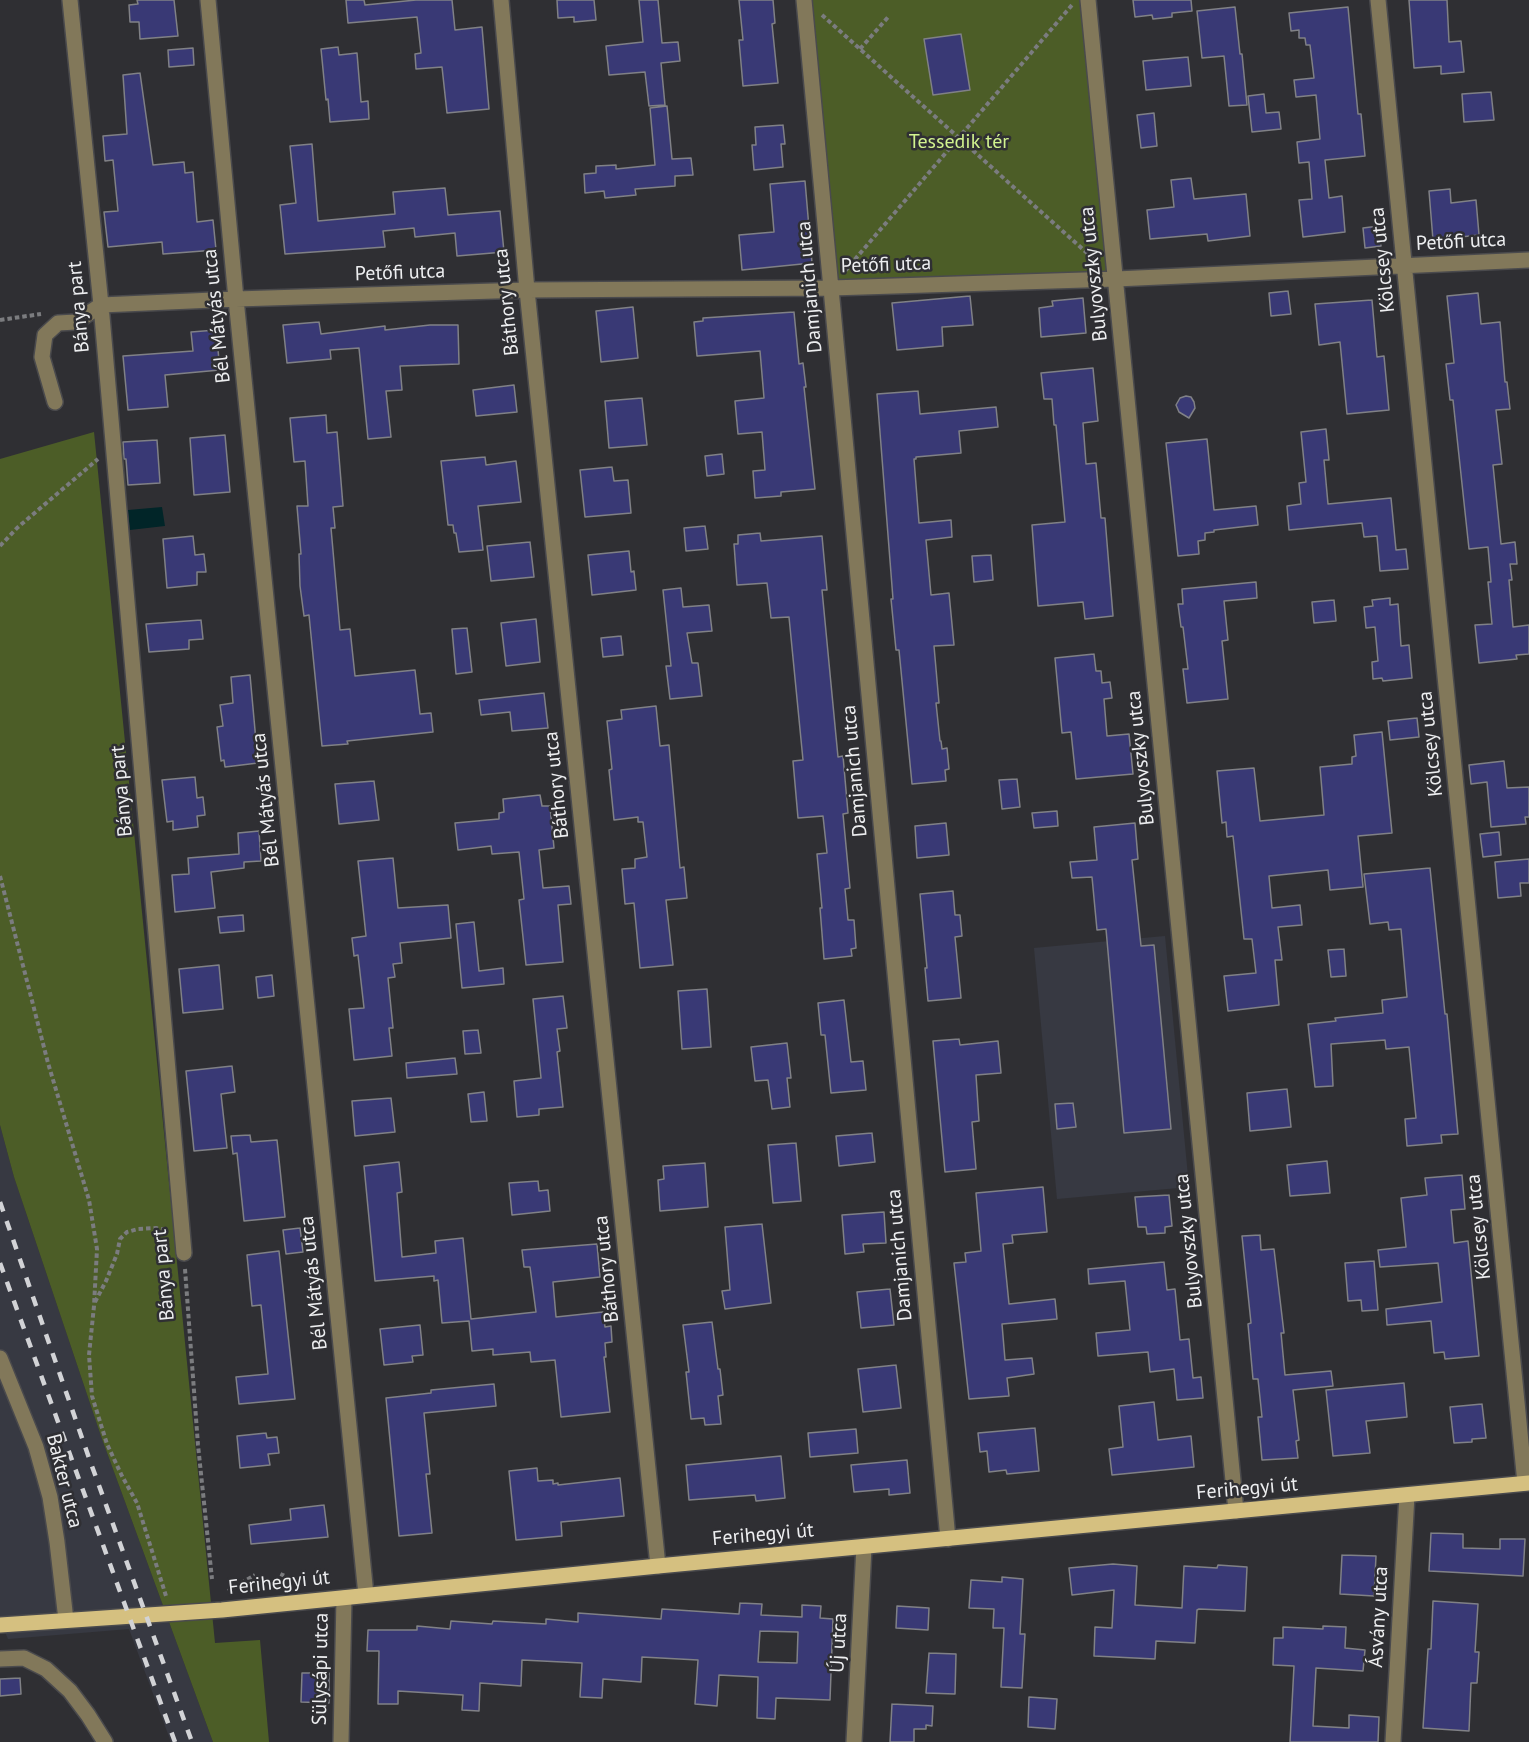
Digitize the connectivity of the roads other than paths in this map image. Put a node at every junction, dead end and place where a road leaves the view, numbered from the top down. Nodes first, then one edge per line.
1 (70, 0) edge
2 (208, 0) edge
3 (501, 0) edge
4 (804, 0) edge
5 (1088, 0) edge
6 (1378, 0) edge
7 (1529, 260) edge
8 (1405, 266) junction
9 (1116, 279) junction
10 (831, 288) junction
11 (527, 290) junction
12 (236, 299) junction
13 (100, 305) junction
14 (55, 402) dead end
15 (184, 1253) road end
16 (0, 1358) edge
17 (1527, 1483) edge
18 (1407, 1495) junction
19 (1236, 1511) junction
20 (948, 1539) junction
21 (864, 1547) junction
22 (658, 1566) junction
23 (366, 1595) junction
24 (344, 1598) junction
25 (66, 1620) junction
26 (0, 1625) edge
27 (0, 1659) edge
28 (105, 1742) edge
29 (341, 1742) edge
30 (854, 1742) edge
31 (1393, 1742) edge

1 - 13 street, Bánya part
2 - 12 street, Bél Mátyás utca
3 - 11 street, Báthory utca
4 - 10 street, Damjanich utca
5 - 9 street, Bulyovszky utca
6 - 8 street, Kölcsey utca
7 - 8 street, Petőfi utca
8 - 9 street, Petőfi utca
8 - 17 street, Kölcsey utca
9 - 10 street, Petőfi utca
9 - 19 street, Bulyovszky utca
10 - 11 street, Petőfi utca
10 - 20 street, Damjanich utca
11 - 12 street, Petőfi utca
11 - 22 street, Báthory utca
12 - 13 street, Petőfi utca
12 - 23 street, Bél Mátyás utca
13 - 14 street
13 - 15 street, Bánya part
16 - 25 street, Bakter utca
17 - 18 main road, Ferihegyi út
18 - 19 main road, Ferihegyi út
18 - 31 street, Ásvány utca
19 - 20 main road, Ferihegyi út
20 - 21 main road, Ferihegyi út
21 - 22 main road, Ferihegyi út
21 - 30 street, Új utca
22 - 23 main road, Ferihegyi út
23 - 24 main road, Ferihegyi út
24 - 25 main road, Ferihegyi út
24 - 29 street, Sülysápi utca
25 - 26 main road, Ferihegyi út
27 - 28 street

